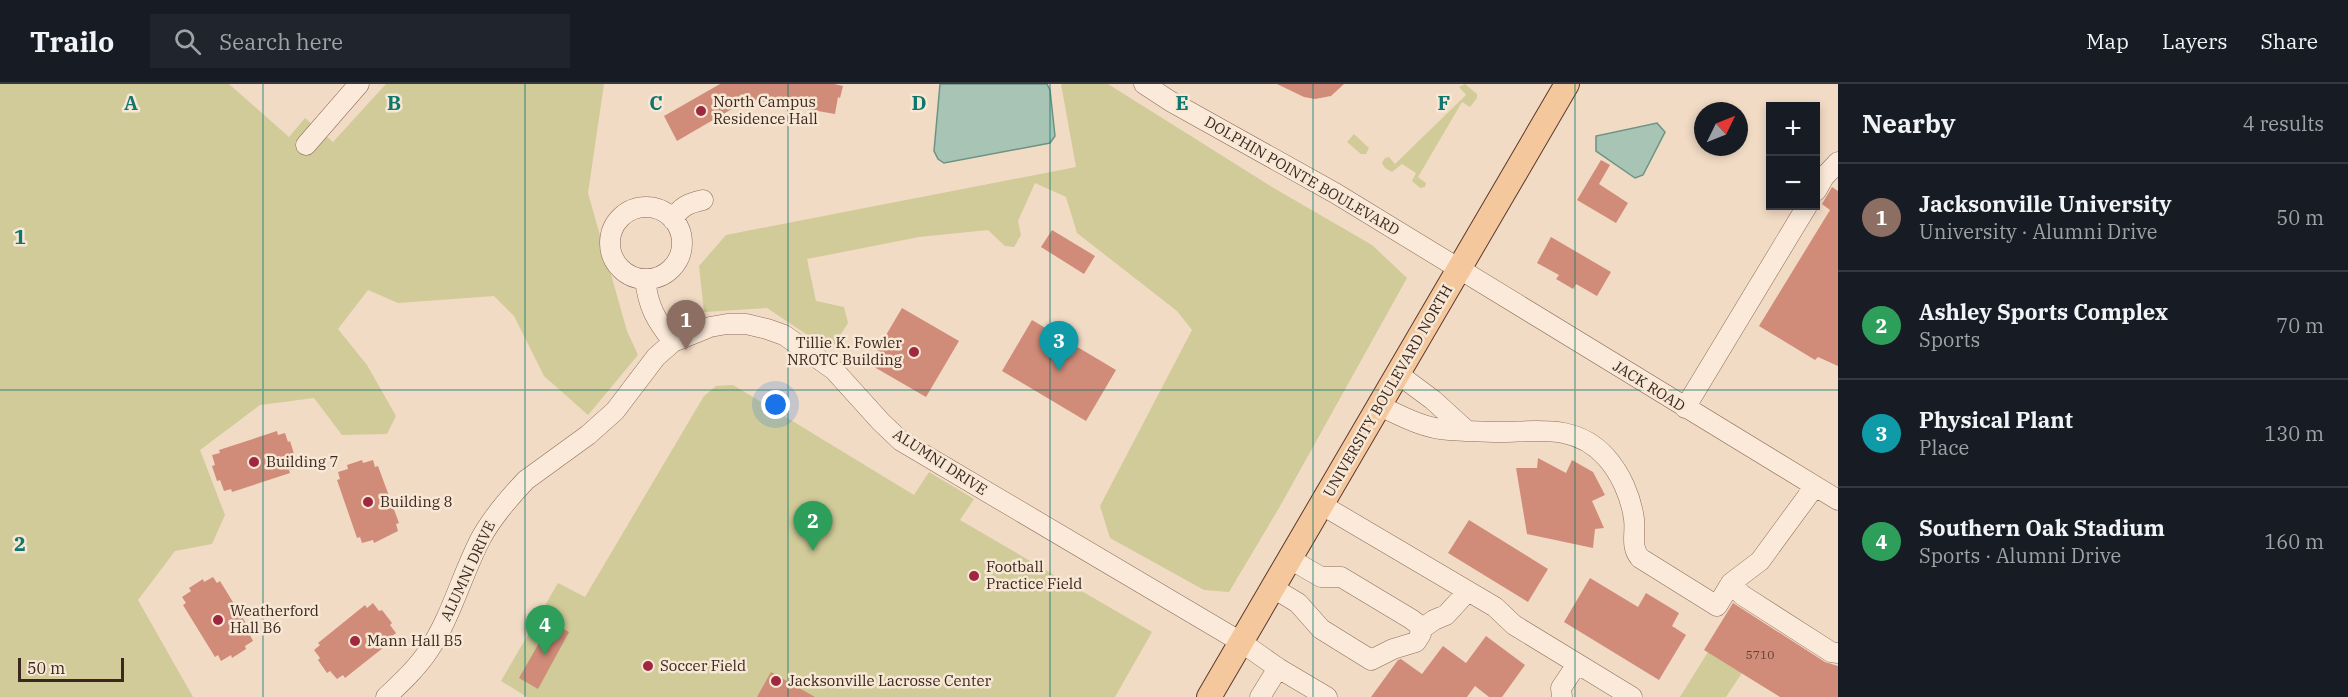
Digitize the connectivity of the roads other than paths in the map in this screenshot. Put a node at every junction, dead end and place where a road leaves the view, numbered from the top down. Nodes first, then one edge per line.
1 (359, 84) edge
2 (1144, 84) edge
3 (1567, 84) edge
4 (306, 145) dead end
5 (1838, 162) edge
6 (1820, 183) edge
7 (704, 200) dead end
8 (1805, 210) edge
9 (673, 220) junction
10 (1461, 268) junction
11 (645, 279) junction
12 (673, 342) junction
13 (1398, 375) junction
14 (1380, 406) junction
15 (1685, 408) junction
16 (1466, 430) junction
17 (1815, 486) junction
18 (1838, 501) edge
19 (1322, 505) junction
20 (1290, 559) junction
21 (1731, 583) junction
22 (1273, 588) junction
23 (1468, 591) junction
24 (1420, 630) junction
25 (1241, 642) junction
26 (1838, 653) edge
27 (1577, 663) junction
28 (1278, 668) junction
29 (386, 697) edge
30 (1209, 697) edge
31 (1260, 697) edge
32 (1327, 697) edge
33 (1562, 697) edge
34 (1632, 697) edge

1 - 4 street
2 - 10 street, DOLPHIN POINTE BOULEVARD
3 - 10 main road, UNIVERSITY BOULEVARD NORTH
5 - 6 street
7 - 9 street
8 - 15 street
9 - 11 street
9 - 11 street
10 - 13 main road, UNIVERSITY BOULEVARD NORTH
10 - 15 street, JACK ROAD
11 - 12 street
12 - 25 street, ALUMNI DRIVE
12 - 29 street, ALUMNI DRIVE
13 - 14 main road, UNIVERSITY BOULEVARD NORTH
13 - 16 street
14 - 16 street
14 - 19 main road, UNIVERSITY BOULEVARD NORTH
15 - 17 street, JACK ROAD
16 - 21 street
17 - 18 street, JACK ROAD
17 - 21 street
19 - 20 main road, UNIVERSITY BOULEVARD NORTH
19 - 23 street
20 - 22 main road, UNIVERSITY BOULEVARD NORTH
20 - 24 street
21 - 26 street
22 - 24 street
22 - 25 main road, UNIVERSITY BOULEVARD NORTH
23 - 24 street
23 - 27 street
25 - 28 street, ALUMNI DRIVE
25 - 30 main road, UNIVERSITY BOULEVARD NORTH
27 - 33 street
27 - 34 street
28 - 31 street
28 - 32 street, ALUMNI DRIVE

